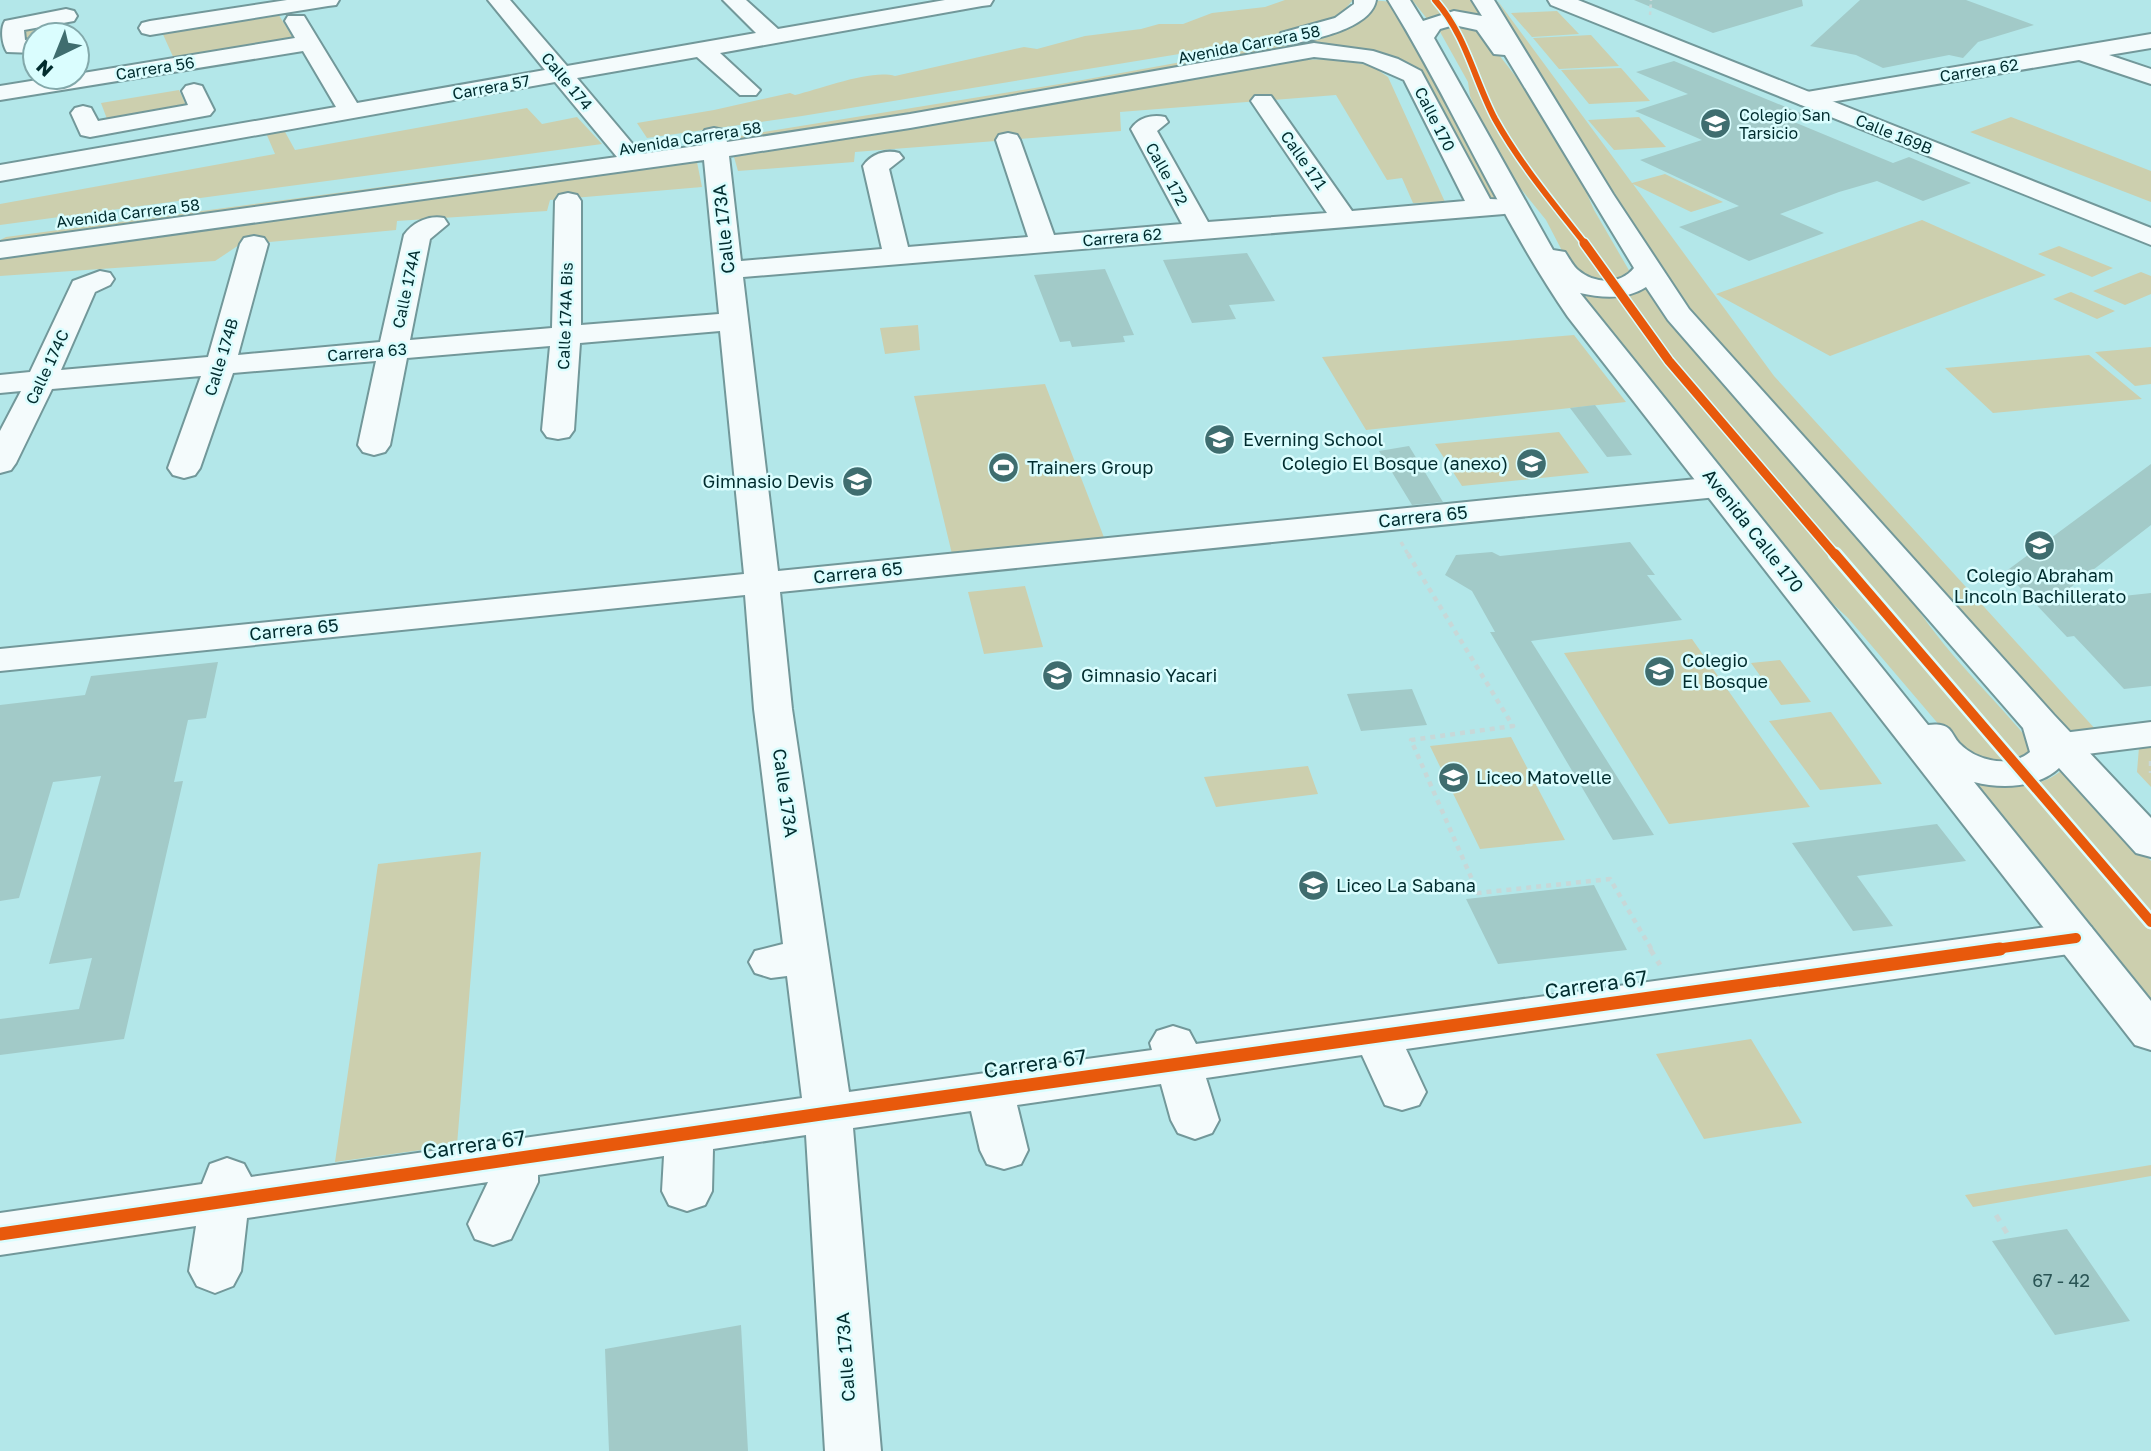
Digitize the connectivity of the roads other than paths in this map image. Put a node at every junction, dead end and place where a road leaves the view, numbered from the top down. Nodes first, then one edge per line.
1 (328, 0) edge
2 (499, 0) edge
3 (515, 0) edge
4 (734, 0) edge
5 (982, 0) edge
6 (1365, 0) edge
7 (1399, 0) edge
8 (1483, 0) edge
9 (1559, 0) edge
10 (1596, 0) edge
11 (287, 6) junction
12 (66, 16) dead end
13 (773, 37) junction
14 (1423, 39) junction
15 (2151, 41) edge
16 (16, 42) edge
17 (309, 43) junction
18 (703, 50) junction
19 (2081, 53) junction
20 (1367, 56) joint
21 (165, 67) junction
22 (570, 74) junction
23 (2151, 77) edge
24 (748, 90) dead end
25 (1537, 90) junction
26 (194, 91) dead end
27 (0, 93) edge
28 (1835, 94) junction
29 (1807, 99) junction
30 (1263, 101) dead end
31 (351, 112) junction
32 (83, 113) dead end
33 (151, 119) junction
34 (1156, 122) dead end
35 (1008, 140) dead end
36 (715, 143) junction
37 (156, 146) junction
38 (637, 154) junction
39 (890, 158) dead end
40 (0, 173) edge
41 (568, 201) dead end
42 (1481, 207) junction
43 (1519, 212) junction
44 (2151, 218) edge
45 (1345, 219) junction
46 (435, 225) dead end
47 (0, 230) edge
48 (1199, 231) junction
49 (2151, 237) edge
50 (254, 244) dead end
51 (1044, 244) junction
52 (0, 250) edge
53 (897, 256) junction
54 (1647, 269) junction
55 (729, 270) junction
56 (100, 279) dead end
57 (734, 321) junction
58 (566, 337) junction
59 (393, 350) junction
60 (220, 366) junction
61 (41, 381) junction
62 (0, 384) edge
63 (558, 430) dead end
64 (374, 445) dead end
65 (0, 464) edge
66 (184, 468) dead end
67 (1717, 487) junction
68 (1786, 574) junction
69 (762, 583) junction
70 (0, 660) edge
71 (2052, 734) junction
72 (2151, 734) edge
73 (2151, 843) edge
74 (2076, 938) junction
75 (2151, 1033) edge
76 (1377, 1035) junction
77 (1175, 1053) junction
78 (990, 1090) junction
79 (1402, 1092) dead end
80 (828, 1113) junction
81 (1195, 1120) dead end
82 (688, 1134) junction
83 (1004, 1150) dead end
84 (514, 1159) junction
85 (226, 1190) junction
86 (687, 1191) dead end
87 (493, 1224) dead end
88 (0, 1234) edge
89 (215, 1271) dead end
90 (853, 1451) edge

1 - 11 street
2 - 22 street, Calle 174
3 - 22 street, Calle 174
4 - 13 street
5 - 13 street, Carrera 57
6 - 36 street, Avenida Carrera 58
7 - 14 street, Avenida Calle 170
8 - 25 street
9 - 29 street, Calle 169B
10 - 28 street, Calle 169B
11 - 17 street
11 - 21 street
12 - 16 street
13 - 18 street, Carrera 57
14 - 25 street
14 - 43 street, Avenida Calle 170
15 - 19 street, Carrera 62
17 - 21 street, Carrera 56
17 - 31 street
18 - 22 street, Carrera 57
18 - 24 street
19 - 23 street
19 - 28 street, Carrera 62
20 - 36 street, Avenida Carrera 58
20 - 42 street, Calle 170
21 - 27 street, Carrera 56
22 - 31 street, Carrera 57
22 - 38 street, Calle 174
25 - 54 street
26 - 33 street
28 - 29 street, Carrera 62
28 - 44 street, Calle 169B
29 - 49 street, Calle 169B
30 - 45 street, Calle 171
31 - 37 street, Carrera 57
32 - 33 street
33 - 37 street
34 - 48 street, Calle 172
35 - 51 street
36 - 38 street, Avenida Carrera 58
36 - 55 street, Calle 173A
37 - 40 street, Carrera 57
38 - 47 street, Avenida Carrera 58
38 - 52 street, Avenida Carrera 58
39 - 53 street
41 - 58 street, Calle 174A Bis
42 - 43 street, Carrera 62
42 - 45 street, Carrera 62
43 - 54 street
43 - 67 street, Avenida Calle 170
45 - 48 street, Carrera 62
46 - 59 street, Calle 174A
48 - 51 street, Carrera 62
50 - 60 street, Calle 174B
51 - 53 street, Carrera 62
53 - 55 street, Carrera 62
54 - 71 street
55 - 57 street, Calle 173A
56 - 61 street, Calle 174C
57 - 58 street, Carrera 63
57 - 69 street, Calle 173A
58 - 59 street, Carrera 63
58 - 63 street, Calle 174A Bis
59 - 60 street, Carrera 63
59 - 64 street, Calle 174A
60 - 61 street, Carrera 63
60 - 66 street, Calle 174B
61 - 62 street, Carrera 63
61 - 65 street, Calle 174C
67 - 68 street, Avenida Calle 170
67 - 69 street, Carrera 65
68 - 71 street
68 - 74 street, Avenida Calle 170
69 - 70 street, Carrera 65
69 - 80 street, Calle 173A
71 - 72 street
71 - 73 street
74 - 75 street, Avenida Calle 170
74 - 76 street, Carrera 67
76 - 77 street, Carrera 67
76 - 79 street
77 - 78 street, Carrera 67
77 - 81 street
78 - 80 street, Carrera 67
78 - 83 street
80 - 82 street, Carrera 67
80 - 90 street, Calle 173A
82 - 84 street, Carrera 67
82 - 86 street
84 - 85 street, Carrera 67
84 - 87 street
85 - 88 street, Carrera 67
85 - 89 street

